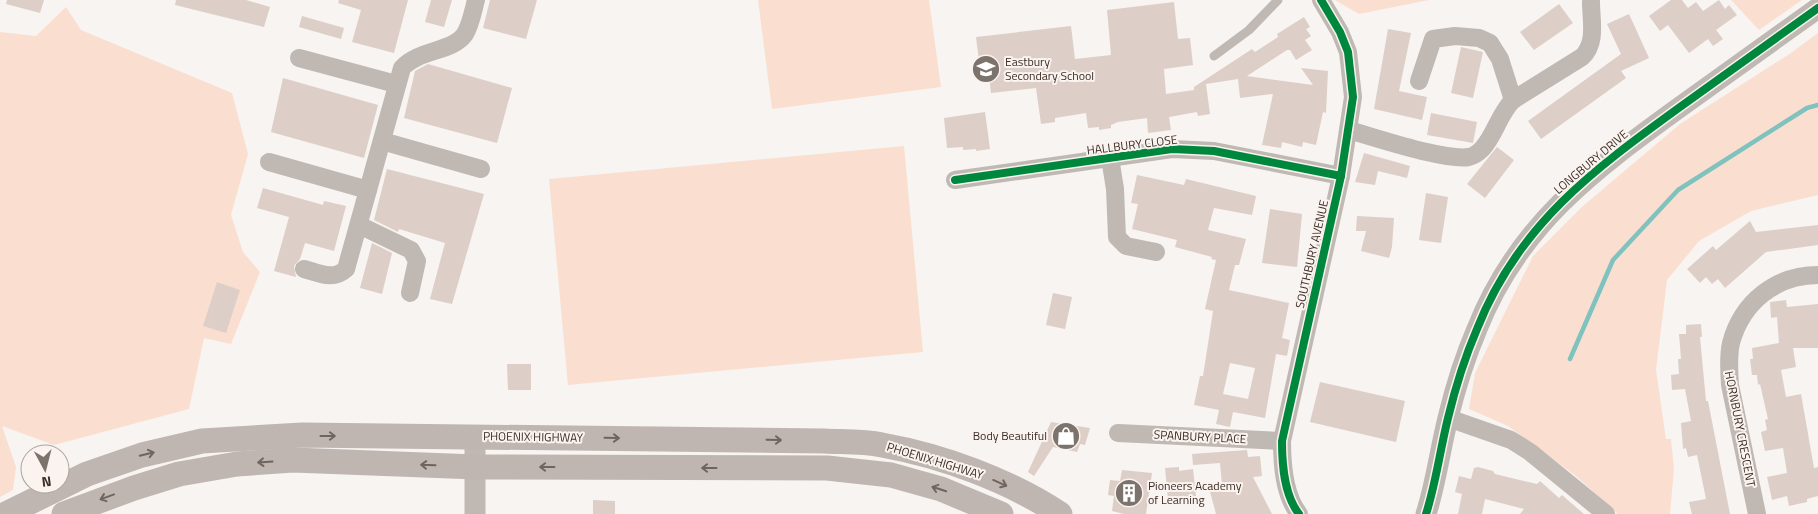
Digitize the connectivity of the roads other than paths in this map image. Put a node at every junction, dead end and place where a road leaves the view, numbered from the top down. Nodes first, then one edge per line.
1 (476, 0) edge
2 (1278, 0) edge
3 (1321, 0) edge
4 (1591, 2) dead end
5 (1818, 8) edge
6 (1214, 56) dead end
7 (299, 58) dead end
8 (1419, 81) dead end
9 (396, 84) junction
10 (1513, 100) junction
11 (1348, 130) junction
12 (382, 141) junction
13 (1110, 158) junction
14 (269, 162) dead end
15 (481, 169) dead end
16 (1341, 176) junction
17 (955, 180) dead end
18 (368, 190) junction
19 (359, 225) junction
20 (1156, 252) dead end
21 (304, 269) dead end
22 (1818, 275) edge
23 (410, 293) dead end
24 (1448, 418) junction
25 (1118, 433) dead end
26 (475, 436) junction
27 (1282, 441) junction
28 (476, 466) junction
29 (6, 514) edge
30 (64, 514) edge
31 (476, 514) edge
32 (1001, 514) edge
33 (1060, 514) edge
34 (1299, 514) edge
35 (1426, 514) edge
36 (1606, 514) edge
37 (1757, 514) edge

1 - 9 street
2 - 6 lane
3 - 11 street, SOUTHBURY AVENUE
4 - 10 street
5 - 24 street, LONGBURY DRIVE
7 - 9 street
8 - 10 street
9 - 12 street
10 - 11 street
11 - 16 street, SOUTHBURY AVENUE
12 - 15 street
12 - 18 street
13 - 16 street, HALLBURY CLOSE
13 - 17 street, HALLBURY CLOSE
13 - 20 street
14 - 18 street
16 - 27 street, SOUTHBURY AVENUE
18 - 19 street
19 - 21 street
19 - 23 street
22 - 37 street, HORNBURY CRESCENT
24 - 35 street, LONGBURY DRIVE
24 - 36 street
25 - 27 street, SPANBURY PLACE
26 - 28 street
29 -> 26 main road, PHOENIX HIGHWAY
26 -> 33 main road, PHOENIX HIGHWAY
27 - 34 street, SOUTHBURY AVENUE
28 -> 30 main road, PHOENIX HIGHWAY
28 - 31 street
32 -> 28 main road, PHOENIX HIGHWAY

